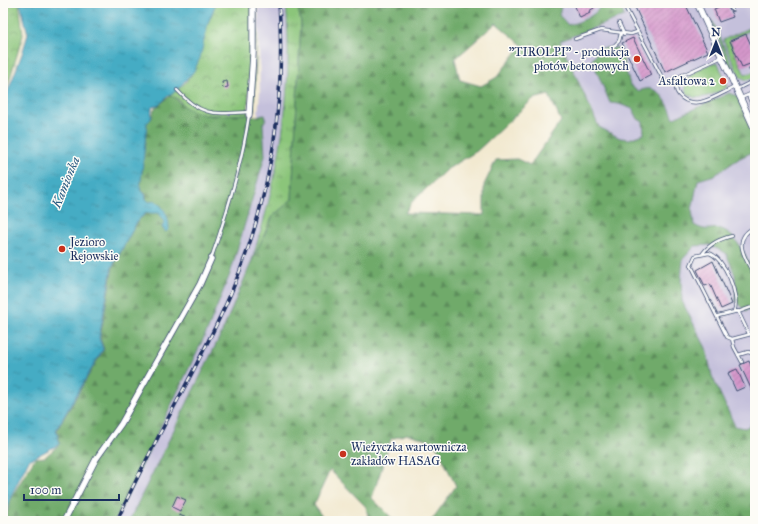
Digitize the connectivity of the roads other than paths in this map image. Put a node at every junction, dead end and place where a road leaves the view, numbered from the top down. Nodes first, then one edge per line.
1 (253, 3) edge
2 (623, 3) edge
3 (697, 3) edge
4 (729, 3) edge
5 (732, 10) dead end
6 (619, 23) dead end
7 (637, 32) junction
8 (622, 34) junction
9 (575, 38) dead end
10 (614, 46) dead end
11 (722, 57) junction
12 (755, 66) edge
13 (750, 68) dead end
14 (680, 76) junction
15 (755, 80) edge
16 (736, 88) junction
17 (177, 90) dead end
18 (755, 92) edge
19 (748, 95) junction
20 (741, 98) junction
21 (755, 112) edge
22 (250, 113) junction
23 (755, 130) edge
24 (755, 227) edge
25 (732, 236) dead end
26 (702, 253) junction
27 (211, 259) joint
28 (755, 277) edge
29 (755, 306) edge
30 (734, 311) junction
31 (738, 312) junction
32 (718, 316) junction
33 (755, 333) edge
34 (749, 334) junction
35 (732, 339) junction
36 (755, 354) edge
37 (738, 355) junction
38 (742, 362) dead end
39 (64, 521) edge

1 - 22 street
2 - 7 lane
3 - 11 street
4 - 5 lane
6 - 8 lane
7 - 8 lane
7 - 14 lane
8 - 9 lane
8 - 10 lane
11 - 14 lane
11 - 16 street
12 - 13 lane
14 - 16 lane
15 - 16 lane
16 - 20 street
17 - 22 lane
18 - 19 lane
19 - 20 lane
19 - 21 lane
20 - 23 street
22 - 27 lane
24 - 28 lane
25 - 26 lane
26 - 30 lane
26 - 32 lane
27 - 39 street
29 - 31 lane
30 - 31 lane
30 - 32 lane
31 - 34 lane
32 - 35 lane
33 - 34 lane
34 - 35 lane
35 - 37 lane
36 - 37 lane
37 - 38 lane

